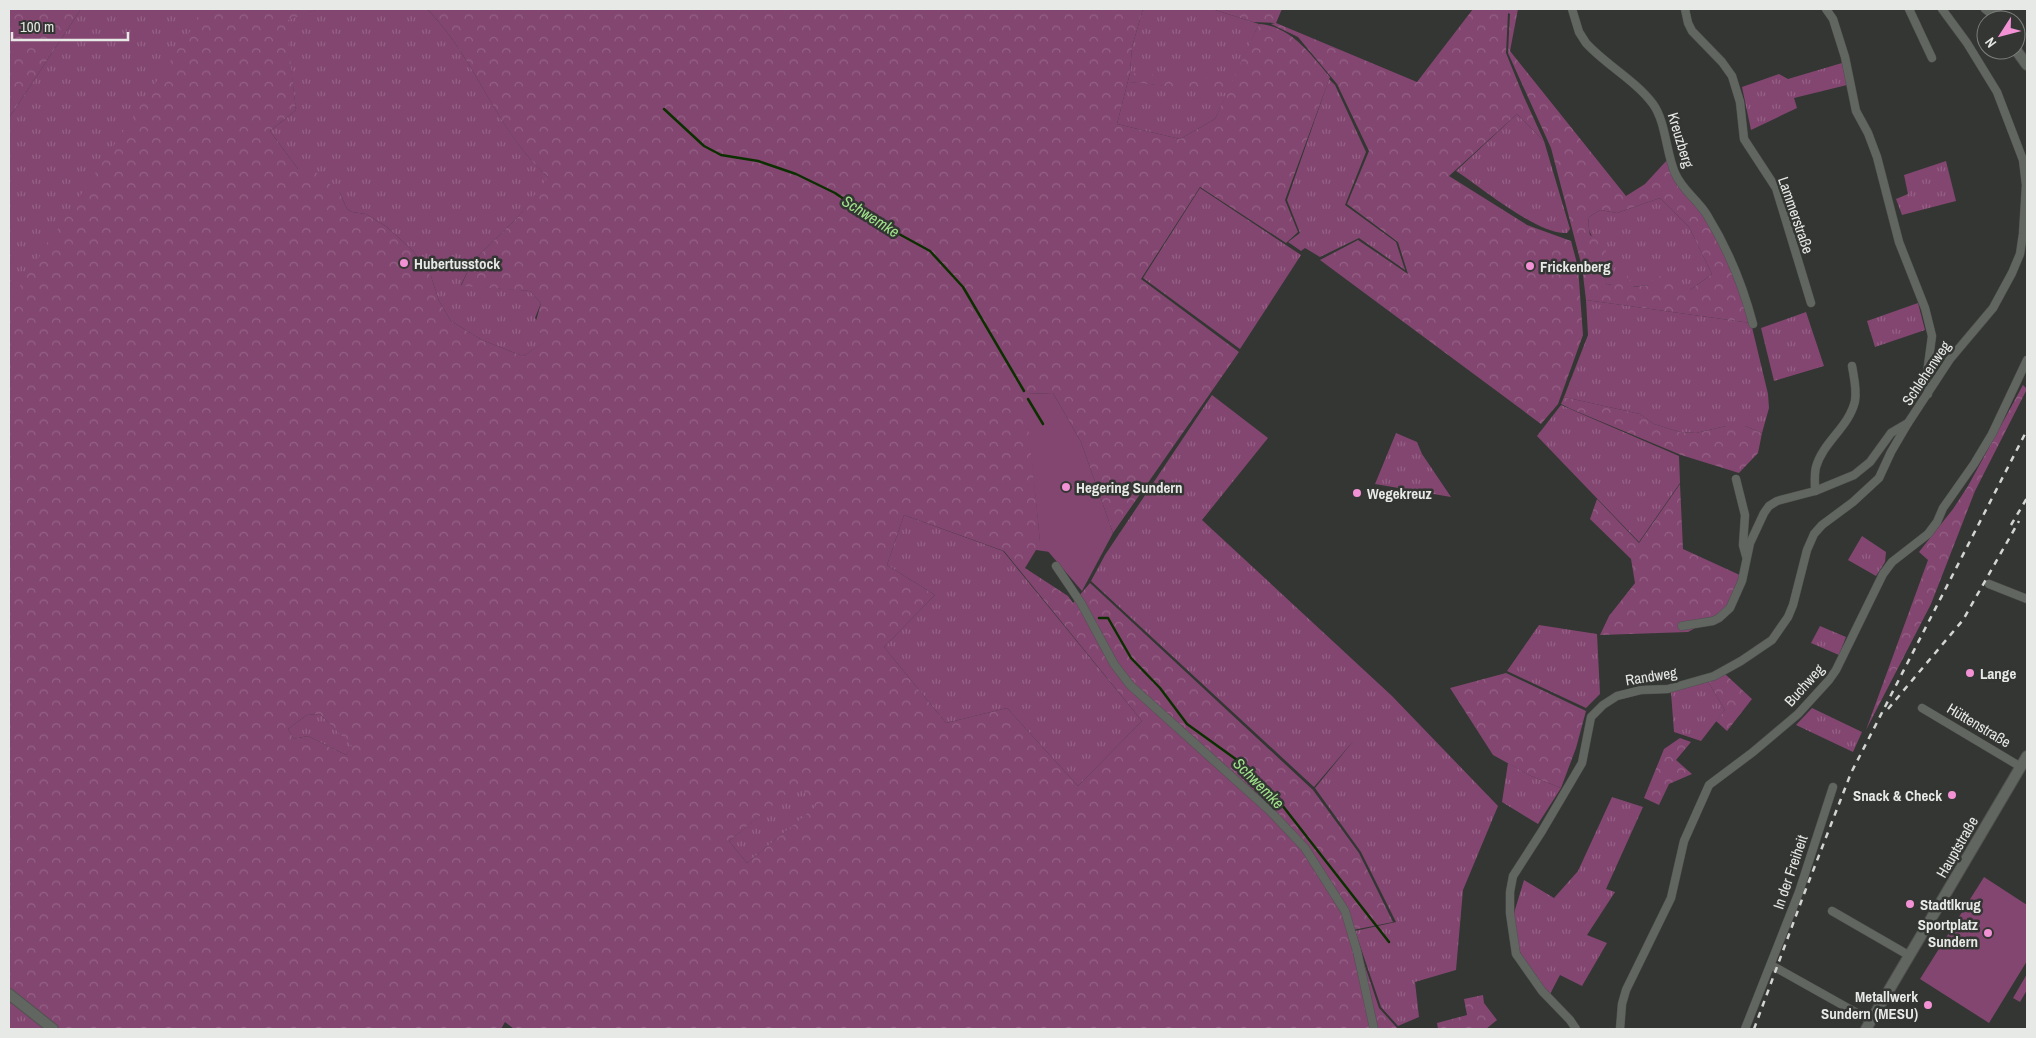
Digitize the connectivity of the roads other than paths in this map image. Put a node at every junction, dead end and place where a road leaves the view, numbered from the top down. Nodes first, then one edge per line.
1 (1572, 9) edge
2 (1685, 9) edge
3 (1826, 9) edge
4 (1909, 9) edge
5 (1942, 9) edge
6 (1932, 58) dead end
7 (2025, 160) edge
8 (1811, 303) dead end
9 (1753, 324) dead end
10 (2027, 360) edge
11 (1852, 366) dead end
12 (1928, 394) junction
13 (1908, 423) junction
14 (1736, 479) dead end
15 (1815, 491) junction
16 (1746, 558) junction
17 (1056, 566) dead end
18 (1989, 584) dead end
19 (2027, 599) edge
20 (1682, 626) dead end
21 (1922, 708) dead end
22 (2027, 756) edge
23 (2021, 767) junction
24 (1833, 787) dead end
25 (1832, 911) dead end
26 (1910, 956) junction
27 (1771, 965) junction
28 (9, 994) edge
29 (1869, 1025) edge
30 (53, 1029) edge
31 (1374, 1029) edge
32 (1576, 1029) edge
33 (1620, 1029) edge
34 (1745, 1029) edge

1 - 9 street, Kreuzberg
2 - 8 street, Lammerstraße
3 - 12 street
4 - 6 street
5 - 7 street
7 - 12 street, Schlehenweg
10 - 33 street, Buchweg
11 - 15 street
12 - 13 street, Schlehenweg
13 - 15 street, Schlehenweg
13 - 32 street, Randweg
14 - 16 street, Schlehenweg
15 - 16 street, Schlehenweg
16 - 20 street, Schlehenweg
17 - 31 street
18 - 19 street
21 - 23 street, Hüttenstraße
22 - 23 main road, Hauptstraße
23 - 26 main road, Hauptstraße
24 - 27 street, In der Freiheit
25 - 26 street
26 - 29 main road, Hauptstraße
27 - 29 street
27 - 34 street, In der Freiheit
28 - 30 main road

